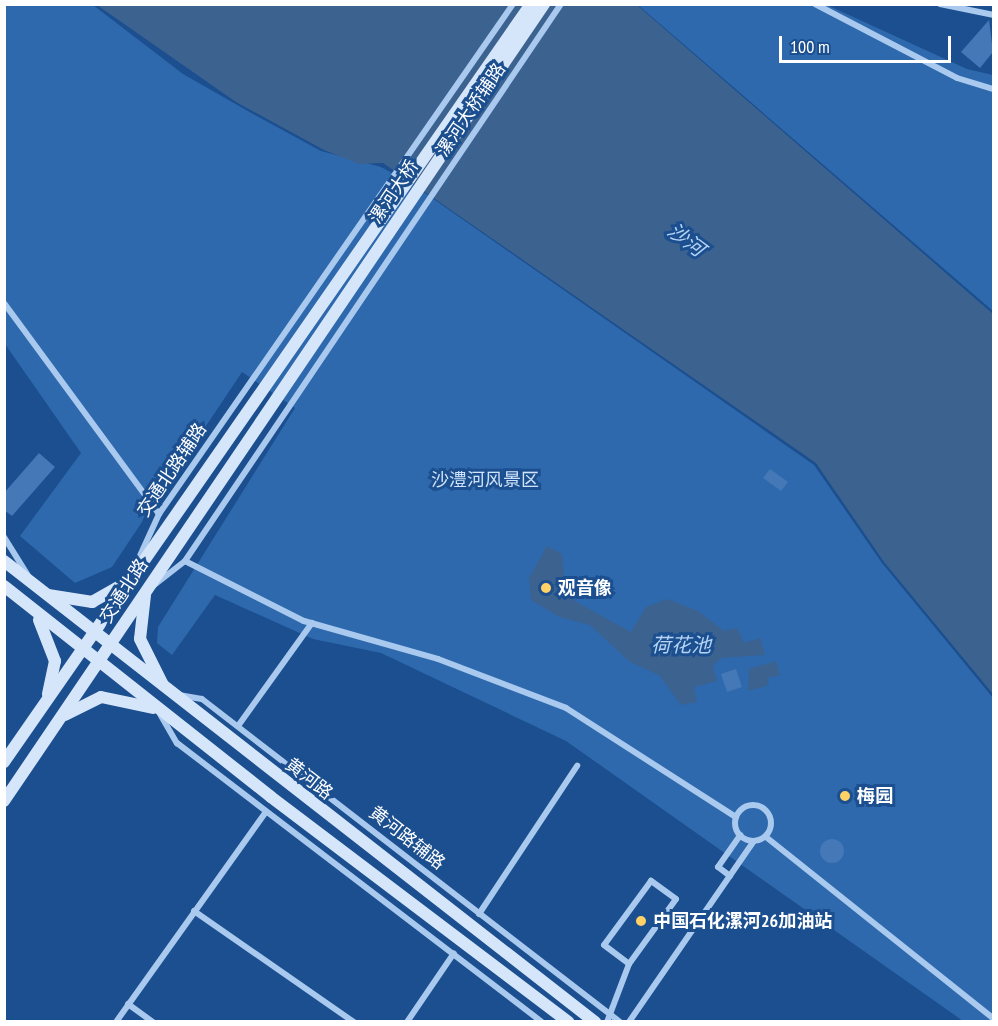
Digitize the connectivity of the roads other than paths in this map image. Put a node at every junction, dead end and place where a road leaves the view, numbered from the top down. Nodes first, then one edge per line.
1 (513, 4) edge
2 (531, 4) edge
3 (544, 4) edge
4 (561, 4) edge
5 (815, 4) edge
6 (940, 4) edge
7 (993, 15) edge
8 (993, 89) edge
9 (4, 303) edge
10 (251, 382) joint
11 (269, 396) junction
12 (159, 514) junction
13 (4, 537) edge
14 (4, 561) edge
15 (185, 561) junction
16 (130, 580) junction
17 (33, 585) junction
18 (4, 586) edge
19 (146, 590) junction
20 (43, 593) junction
21 (4, 594) edge
22 (22, 601) junction
23 (34, 611) junction
24 (312, 623) junction
25 (95, 633) junction
26 (110, 646) junction
27 (83, 651) junction
28 (98, 663) junction
29 (168, 694) junction
30 (44, 705) junction
31 (157, 709) junction
32 (60, 719) junction
33 (238, 726) junction
34 (4, 762) edge
35 (577, 766) dead end
36 (4, 801) edge
37 (266, 812) junction
38 (736, 817) junction
39 (740, 835) junction
40 (766, 837) junction
41 (753, 842) junction
42 (730, 876) junction
43 (194, 912) junction
44 (479, 914) junction
45 (454, 953) junction
46 (629, 963) junction
47 (128, 1004) junction
48 (612, 1015) junction
49 (993, 1019) edge
50 (116, 1022) edge
51 (153, 1022) edge
52 (354, 1022) edge
53 (407, 1022) edge
54 (542, 1022) edge
55 (568, 1022) edge
56 (595, 1022) edge
57 (607, 1022) edge
58 (621, 1022) edge
59 (628, 1022) edge

1 - 10 street, 漯河大桥辅路
2 - 11 main road, 漯河大桥
3 - 11 main road, 漯河大桥
4 - 15 street, 漯河大桥辅路
5 - 8 street
6 - 7 street
9 - 12 street
10 - 12 street, 交通北路辅路
11 - 16 main road, 交通北路
11 - 19 main road, 交通北路
12 - 16 street, 交通北路辅路
13 - 17 street
14 - 17 main road, 黄河路
15 - 19 street
15 - 24 street
16 - 20 main road
16 - 25 main road, 交通北路
17 - 20 main road, 黄河路
18 - 22 main road, 黄河路
19 - 26 main road, 交通北路
19 - 29 main road
20 - 25 main road, 黄河路
21 - 22 street
22 - 23 main road, 黄河路
23 - 27 main road, 黄河路
23 - 30 main road
24 - 33 street
24 - 38 street
25 - 26 main road, 黄河路
25 - 27 main road, 交通北路
26 - 28 main road, 交通北路
26 - 29 main road, 黄河路
27 - 28 main road, 黄河路
27 - 30 main road, 交通北路
28 - 31 main road, 黄河路
28 - 32 main road, 交通北路
29 - 33 street, 黄河路辅路
29 - 56 main road, 黄河路
30 - 34 main road, 交通北路
31 - 32 main road
31 - 37 street
31 - 55 main road, 黄河路
32 - 36 main road, 交通北路
33 - 44 street, 黄河路辅路
35 - 44 street
37 - 43 street
37 - 45 street
38 - 39 street
38 - 40 street
39 - 41 street
39 - 42 street
40 - 41 street
40 - 49 street
41 - 42 street
42 - 59 street
43 - 47 street
43 - 52 street
44 - 48 street, 黄河路辅路
45 - 53 street
45 - 54 street
46 - 46 street
46 - 48 street
47 - 50 street
47 - 51 street
48 - 57 street
48 - 58 street, 黄河路辅路

